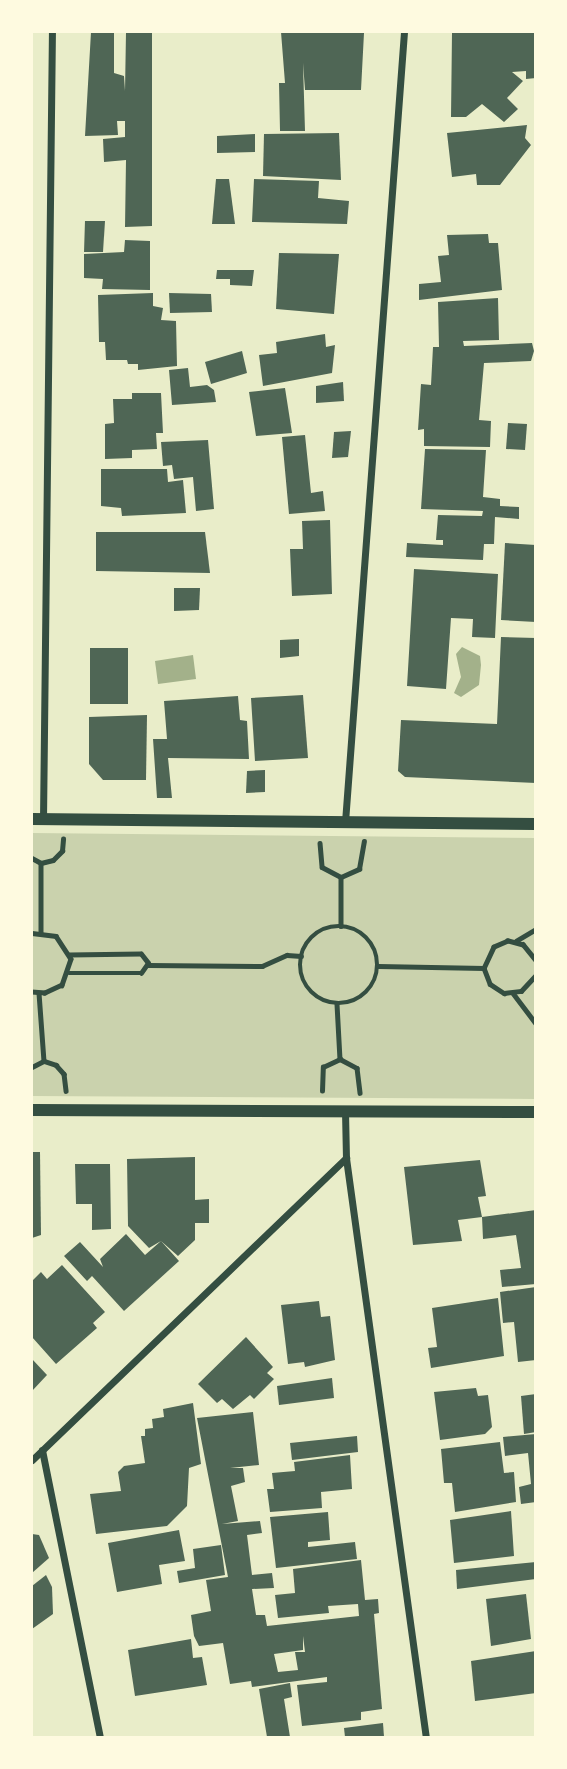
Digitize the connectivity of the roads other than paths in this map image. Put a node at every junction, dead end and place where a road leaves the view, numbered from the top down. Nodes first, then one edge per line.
1 (52, 32) edge
2 (404, 32) edge
3 (37, 820) edge
4 (345, 822) junction
5 (536, 824) edge
6 (32, 1111) edge
7 (345, 1111) junction
8 (536, 1112) edge
9 (346, 1158) junction
10 (42, 1450) junction
11 (32, 1460) edge
12 (100, 1738) edge
13 (426, 1738) edge

1 - 3 street
2 - 4 street
3 - 4 street
4 - 5 street
6 - 7 street
7 - 8 street
7 - 9 street
9 - 10 street
9 - 13 street
10 - 11 street
10 - 12 street

